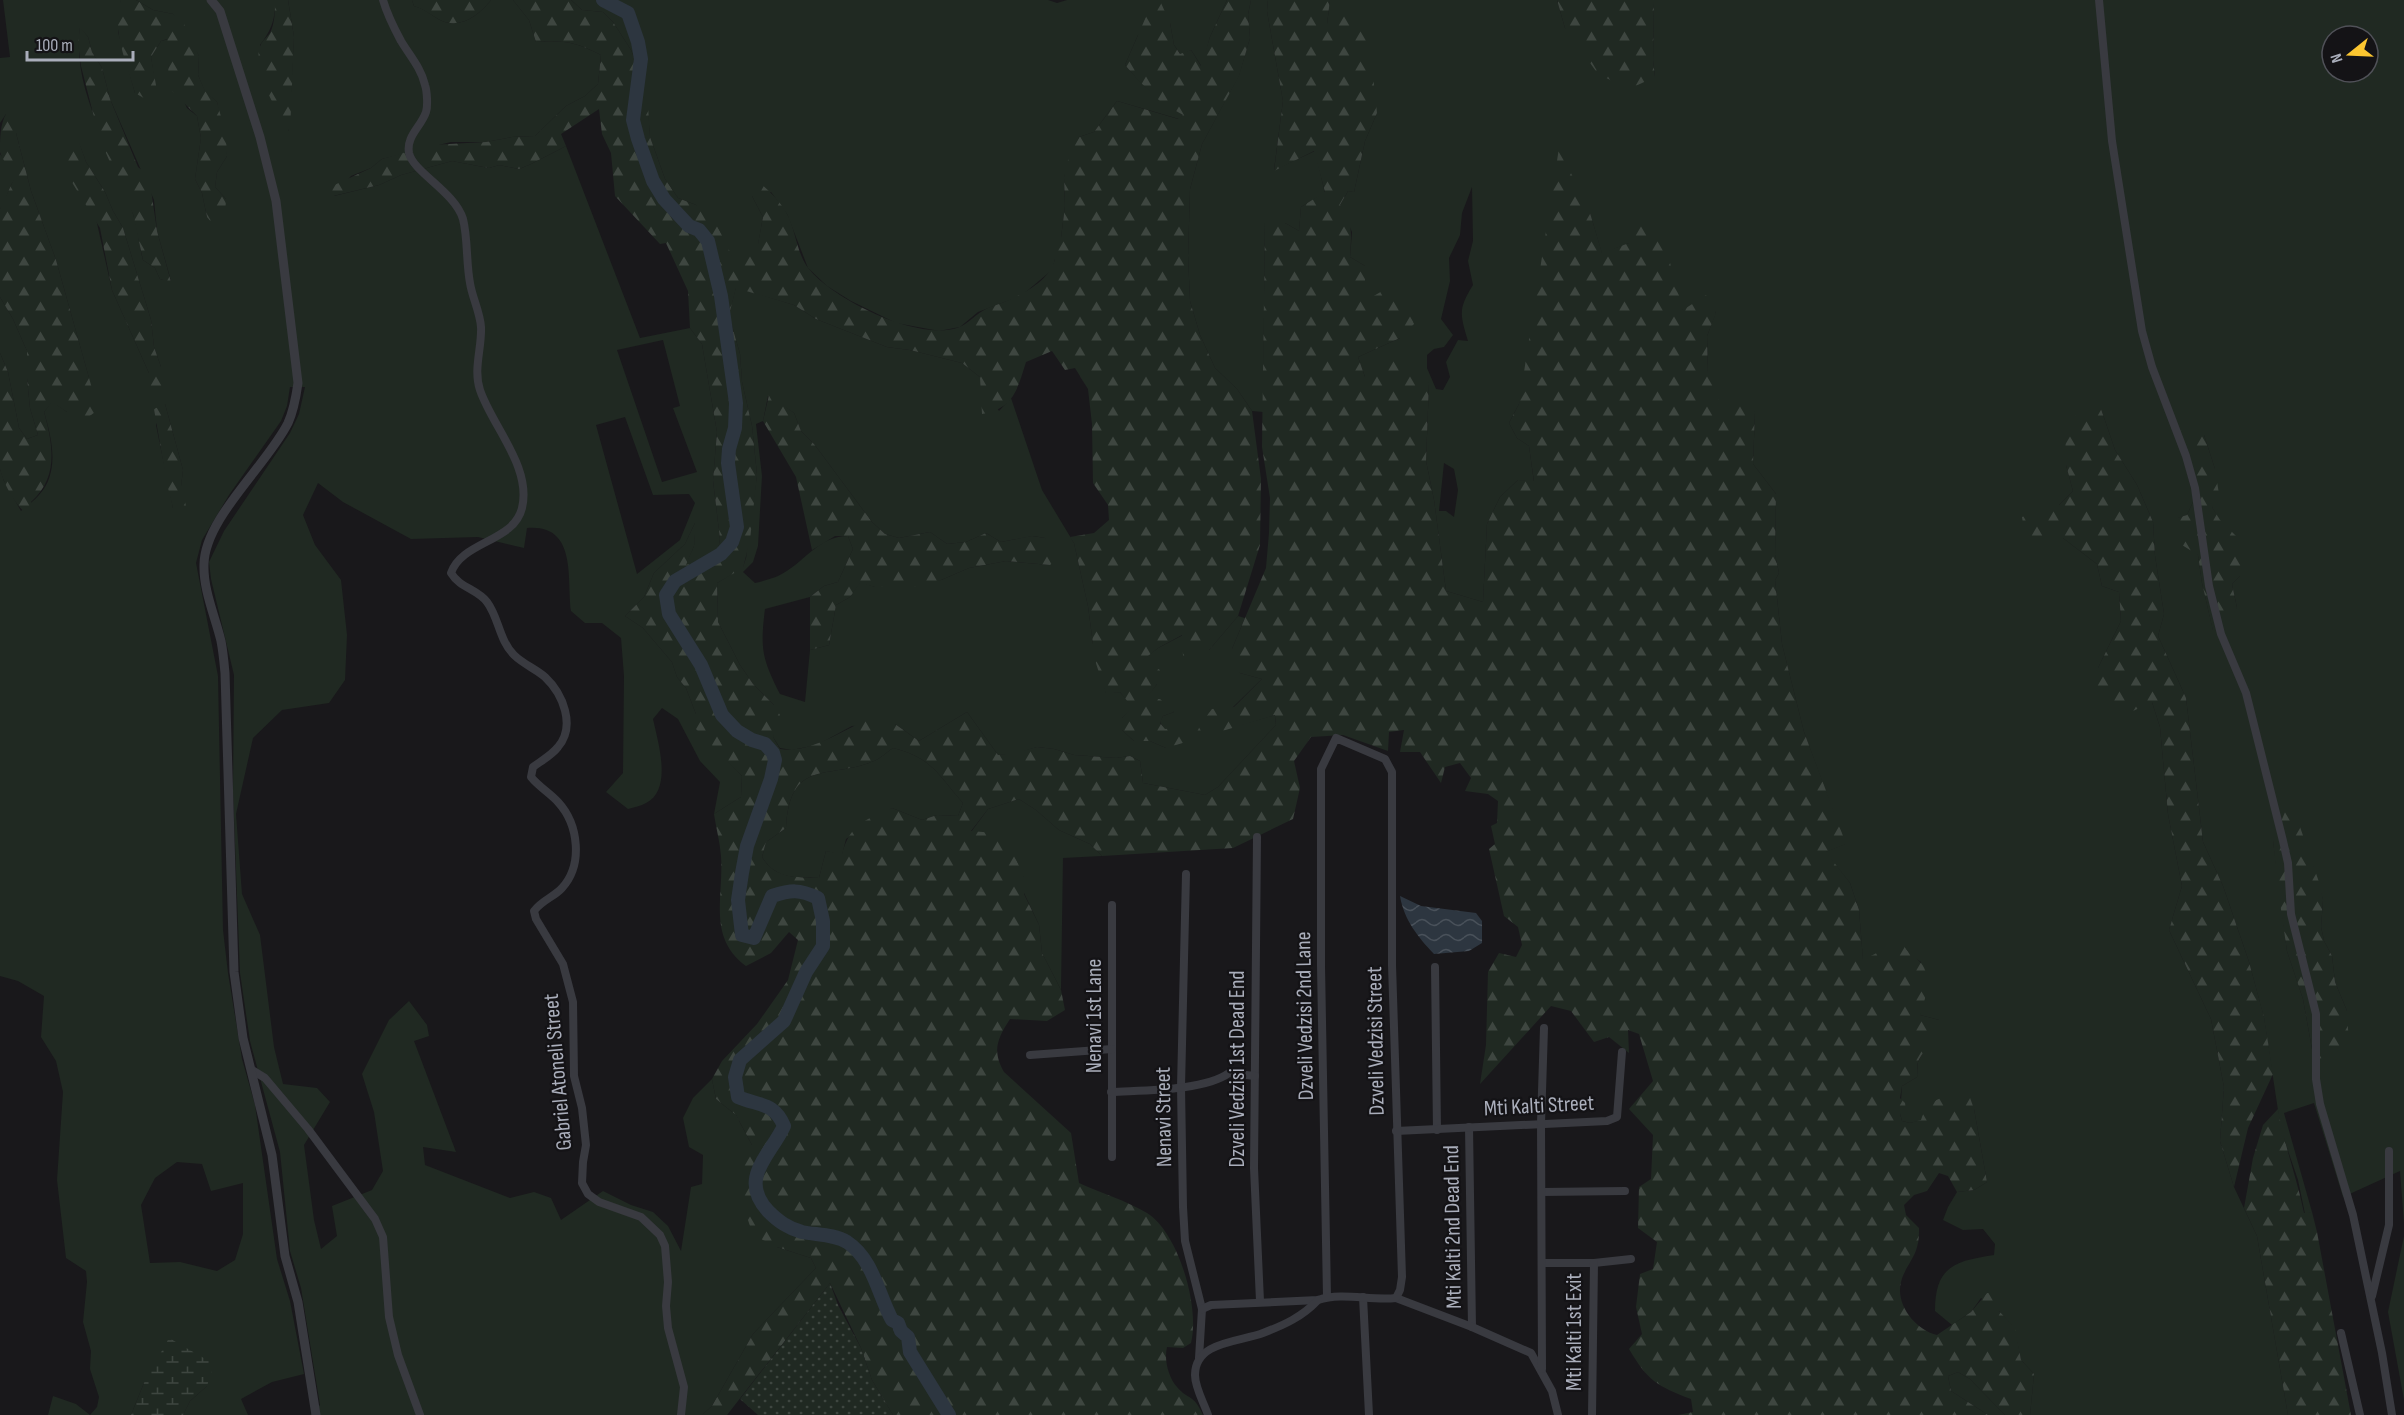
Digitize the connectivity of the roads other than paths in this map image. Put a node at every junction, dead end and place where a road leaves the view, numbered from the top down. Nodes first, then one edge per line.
1 (211, 0) edge
2 (383, 0) edge
3 (2099, 0) edge
4 (1336, 738) joint
5 (1257, 837) dead end
6 (1186, 874) dead end
7 (1112, 905) dead end
8 (1435, 967) dead end
9 (1544, 1028) dead end
10 (1112, 1049) junction
11 (1622, 1052) dead end
12 (1030, 1054) dead end
13 (252, 1070) junction
14 (1255, 1076) junction
15 (1181, 1087) junction
16 (1111, 1092) junction
17 (1541, 1123) junction
18 (1469, 1127) junction
19 (1437, 1130) junction
20 (1396, 1131) junction
21 (2389, 1151) dead end
22 (1113, 1158) dead end
23 (1625, 1191) dead end
24 (1542, 1192) junction
25 (1631, 1259) dead end
26 (1542, 1263) junction
27 (1594, 1263) junction
28 (1327, 1297) junction
29 (1363, 1297) junction
30 (1396, 1298) junction
31 (1318, 1300) junction
32 (2371, 1300) junction
33 (1260, 1301) junction
34 (1202, 1309) junction
35 (1472, 1327) junction
36 (2341, 1333) dead end
37 (1199, 1358) junction
38 (1542, 1370) junction
39 (316, 1415) edge
40 (420, 1415) edge
41 (681, 1415) edge
42 (1208, 1415) edge
43 (1369, 1415) edge
44 (1558, 1415) edge
45 (1592, 1415) edge
46 (2360, 1415) edge
47 (2392, 1415) edge

1 - 13 street
2 - 41 street, Gabriel Atoneli Street
3 - 32 street
4 - 20 street, Dzveli Vedzisi Street
4 - 28 street, Dzveli Vedzisi 2nd Lane
5 - 14 street, Dzveli Vedzisi 1st Dead End
6 - 15 street, Nenavi Street
7 - 10 street, Nenavi 1st Lane
8 - 19 street
9 - 17 street, Mti Kalti 1st Exit
10 - 12 street
10 - 16 street, Nenavi 1st Lane
11 - 17 street, Mti Kalti Street
13 - 39 street
13 - 40 street
14 - 15 street, Nenavi 1st Lane
14 - 33 street, Dzveli Vedzisi 1st Dead End
15 - 16 street, Nenavi 1st Lane
15 - 34 street, Nenavi Street
16 - 22 street
17 - 18 street, Mti Kalti Street
17 - 24 street, Mti Kalti 1st Exit
18 - 19 street, Mti Kalti Street
18 - 35 street, Mti Kalti 2nd Dead End
19 - 20 street, Mti Kalti Street
20 - 30 street, Dzveli Vedzisi Street
21 - 32 street
23 - 24 street
24 - 26 street, Mti Kalti 1st Exit
25 - 27 street
26 - 27 street, Mti Kalti 1st Exit
26 - 38 street, Mti Kalti 1st Exit
27 - 45 street, Mti Kalti 1st Exit
28 - 29 street
28 - 31 street
29 - 30 street
29 - 43 street
30 - 35 street
31 - 33 street
31 - 37 street
32 - 47 street
33 - 34 street
34 - 37 street, Nenavi Street
35 - 38 street
36 - 46 street
37 - 42 street
38 - 44 street

